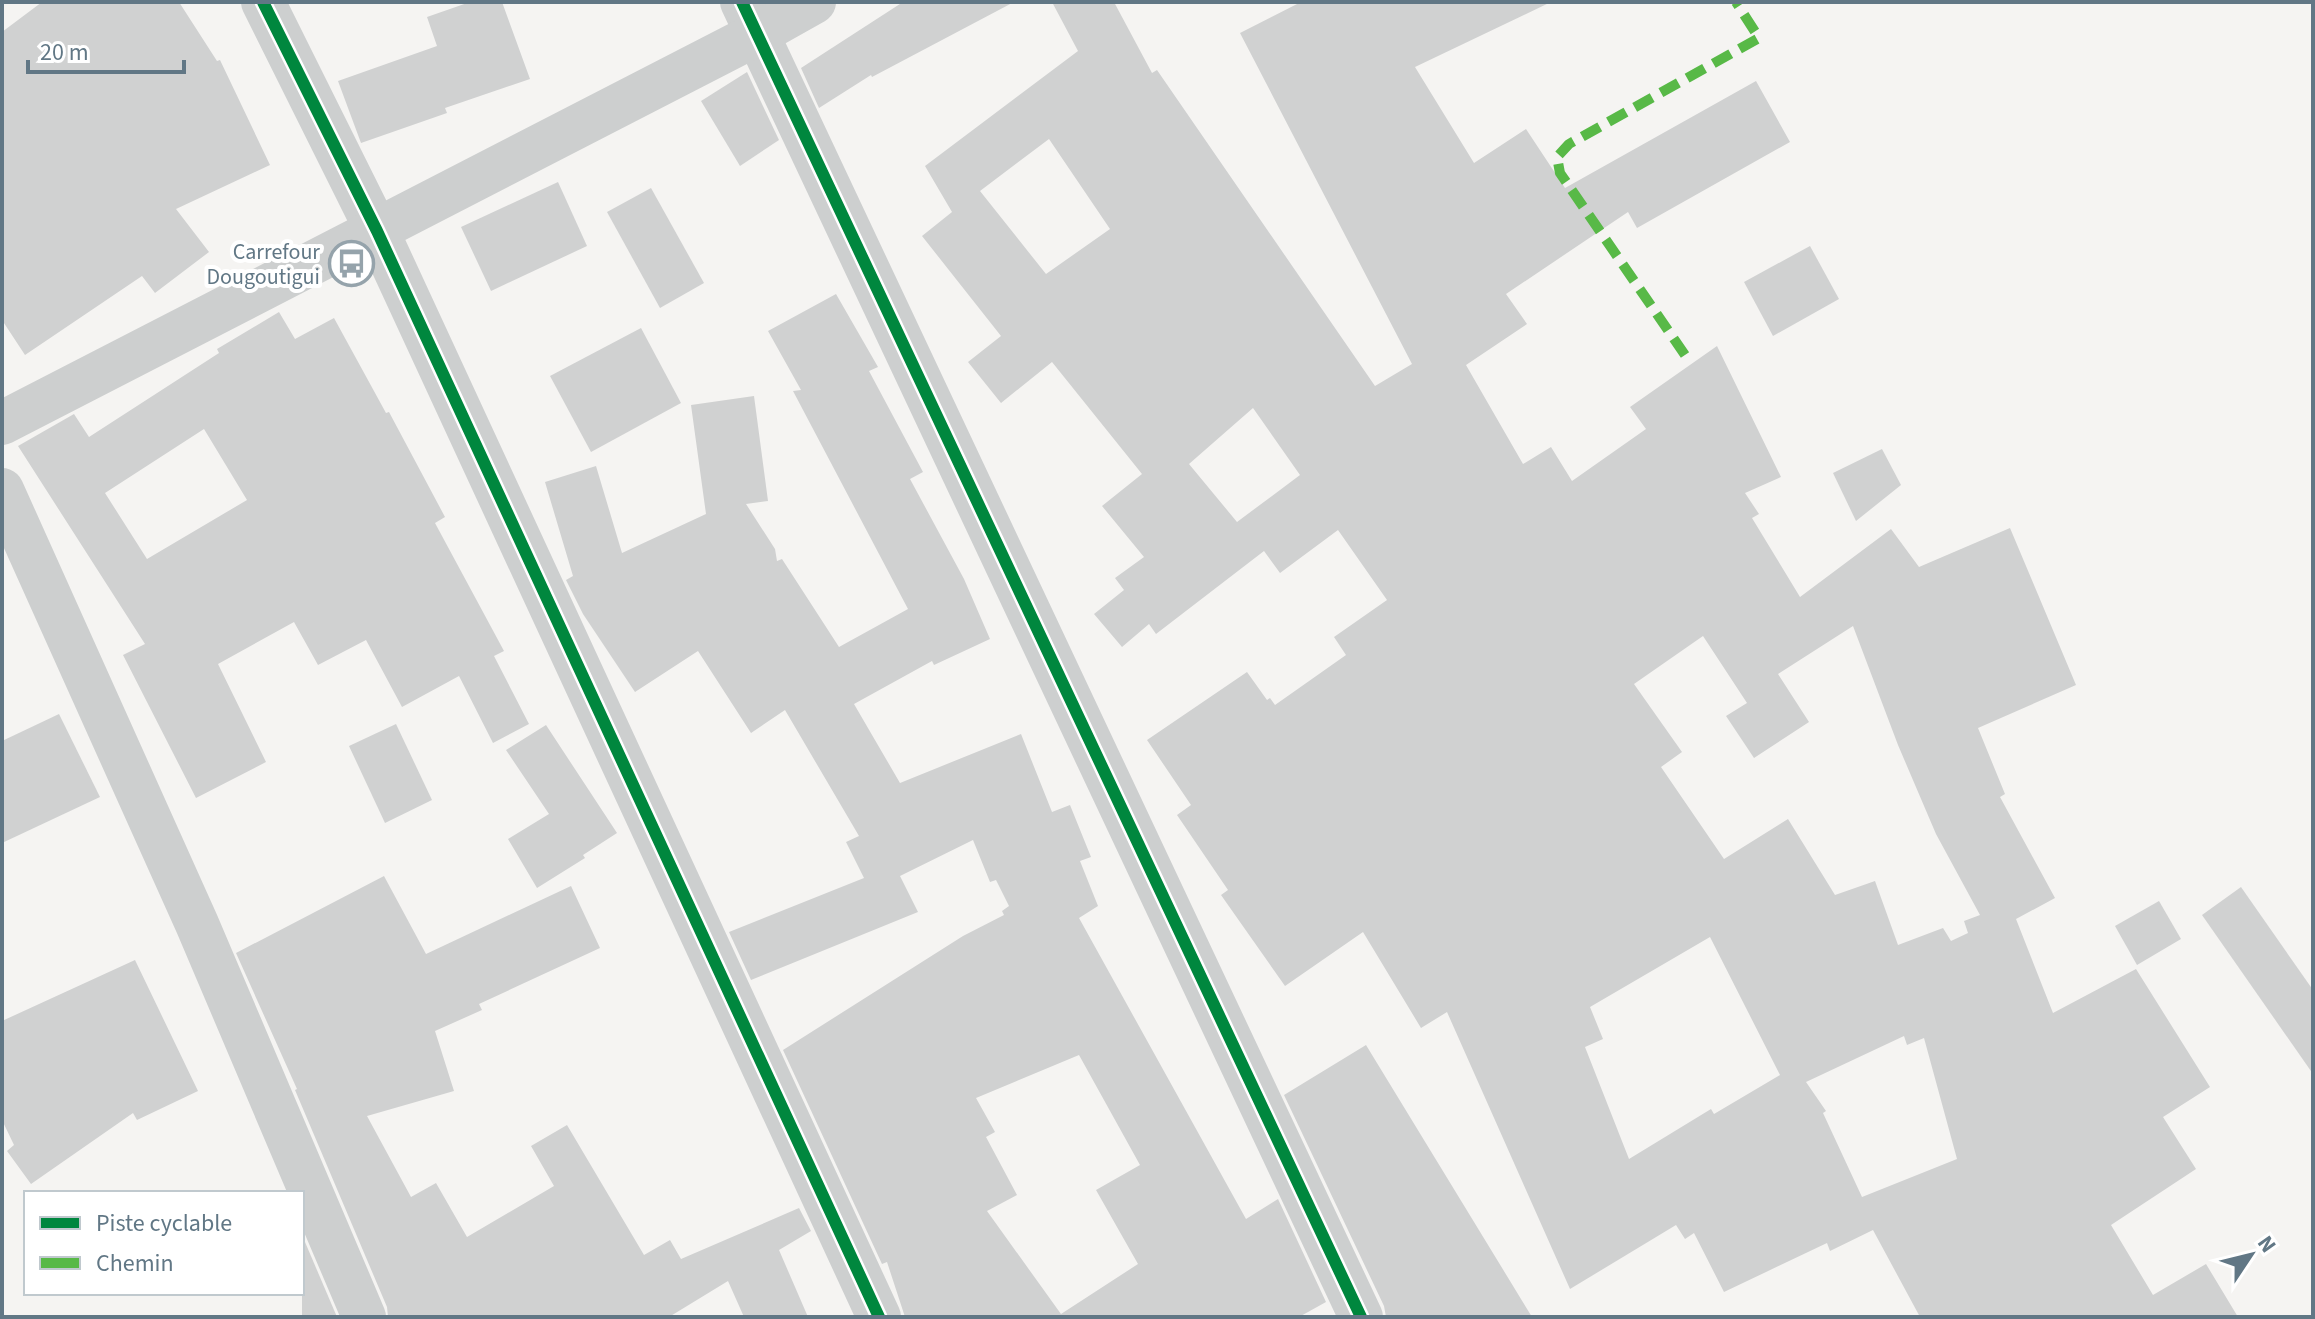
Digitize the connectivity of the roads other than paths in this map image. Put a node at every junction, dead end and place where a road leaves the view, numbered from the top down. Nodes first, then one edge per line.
1 (263, 2) edge
2 (814, 2) edge
3 (749, 18) edge
4 (377, 231) junction
5 (2, 423) edge
6 (2, 490) edge
7 (364, 1317) edge
8 (879, 1317) edge
9 (1361, 1317) edge

1 - 4 street
2 - 3 street
3 - 4 street
3 - 9 street
4 - 5 street
4 - 8 street
6 - 7 street

